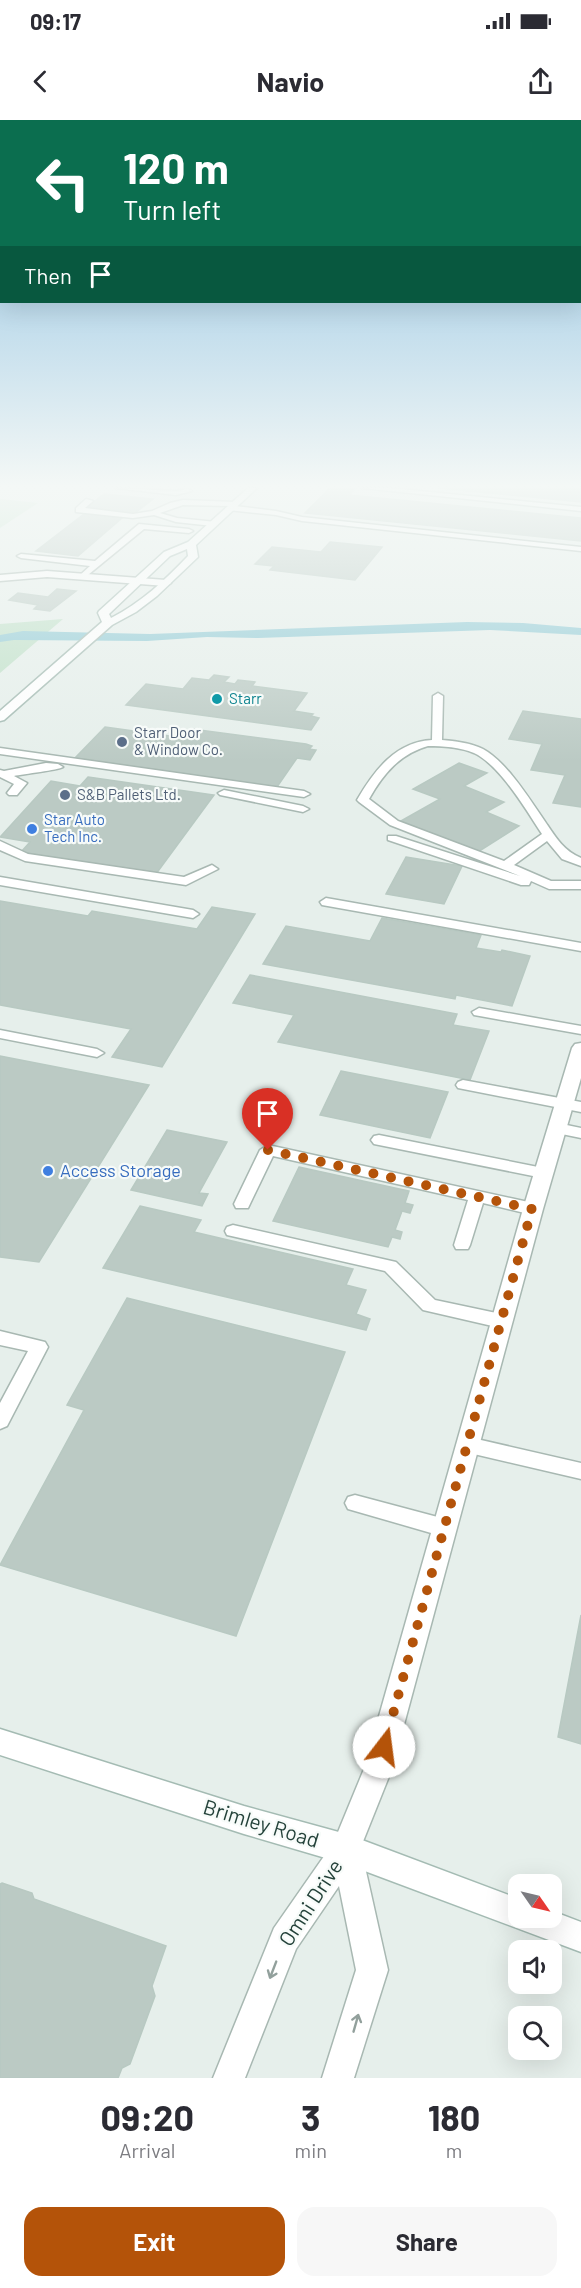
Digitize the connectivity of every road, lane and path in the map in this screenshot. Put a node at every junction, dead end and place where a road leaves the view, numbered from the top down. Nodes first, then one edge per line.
1 (129, 579) edge
2 (171, 579) edge
3 (138, 580) junction
4 (166, 584) junction
5 (108, 622) junction
6 (438, 696) dead end
7 (0, 717) edge
8 (437, 742) junction
9 (0, 751) edge
10 (2, 773) edge
11 (13, 793) dead end
12 (304, 794) dead end
13 (303, 809) dead end
14 (548, 835) junction
15 (392, 838) dead end
16 (0, 845) edge
17 (581, 862) edge
18 (506, 866) junction
19 (212, 869) dead end
20 (0, 881) edge
21 (549, 885) junction
22 (581, 885) edge
23 (326, 902) dead end
24 (193, 914) dead end
25 (581, 947) edge
26 (479, 1012) dead end
27 (581, 1030) edge
28 (0, 1034) edge
29 (96, 1053) dead end
30 (580, 1053) edge
31 (463, 1085) dead end
32 (573, 1105) edge
33 (557, 1128) junction
34 (581, 1133) edge
35 (379, 1140) dead end
36 (543, 1173) junction
37 (477, 1197) junction
38 (242, 1204) dead end
39 (532, 1209) junction
40 (233, 1231) dead end
41 (462, 1245) dead end
42 (501, 1321) junction
43 (0, 1338) edge
44 (0, 1421) edge
45 (468, 1445) junction
46 (581, 1471) edge
47 (355, 1503) dead end
48 (445, 1528) junction
49 (0, 1742) edge
50 (346, 1849) junction
51 (508, 1910) edge
52 (557, 1928) edge
53 (581, 1937) edge
54 (229, 2078) edge
55 (338, 2078) edge

1 - 3 main road
2 - 4 main road
3 - 4 main road
3 - 5 main road
4 - 5 main road
5 - 7 main road
6 - 8 lane
8 - 14 lane
8 - 18 lane
9 - 12 lane
10 - 11 lane
10 - 13 lane
14 - 17 lane
14 - 18 lane
15 - 21 lane
16 - 19 lane
18 - 21 lane
20 - 24 lane
21 - 22 lane
23 - 25 lane
26 - 27 lane
28 - 29 lane
30 - 32 main road
31 - 32 lane
32 - 33 main road
33 - 34 lane
33 - 36 main road
35 - 36 lane
36 - 39 main road
37 - 38 lane
37 - 39 lane
37 - 41 lane
39 - 42 main road
40 - 42 lane
42 - 45 main road
43 - 44 lane
45 - 46 lane
45 - 48 main road
47 - 48 lane
48 - 50 main road
49 - 50 main road, Brimley Road
50 - 51 main road, Brimley Road
50 -> 54 main road, Omni Drive
55 -> 50 main road, Omni Drive
52 - 53 main road

